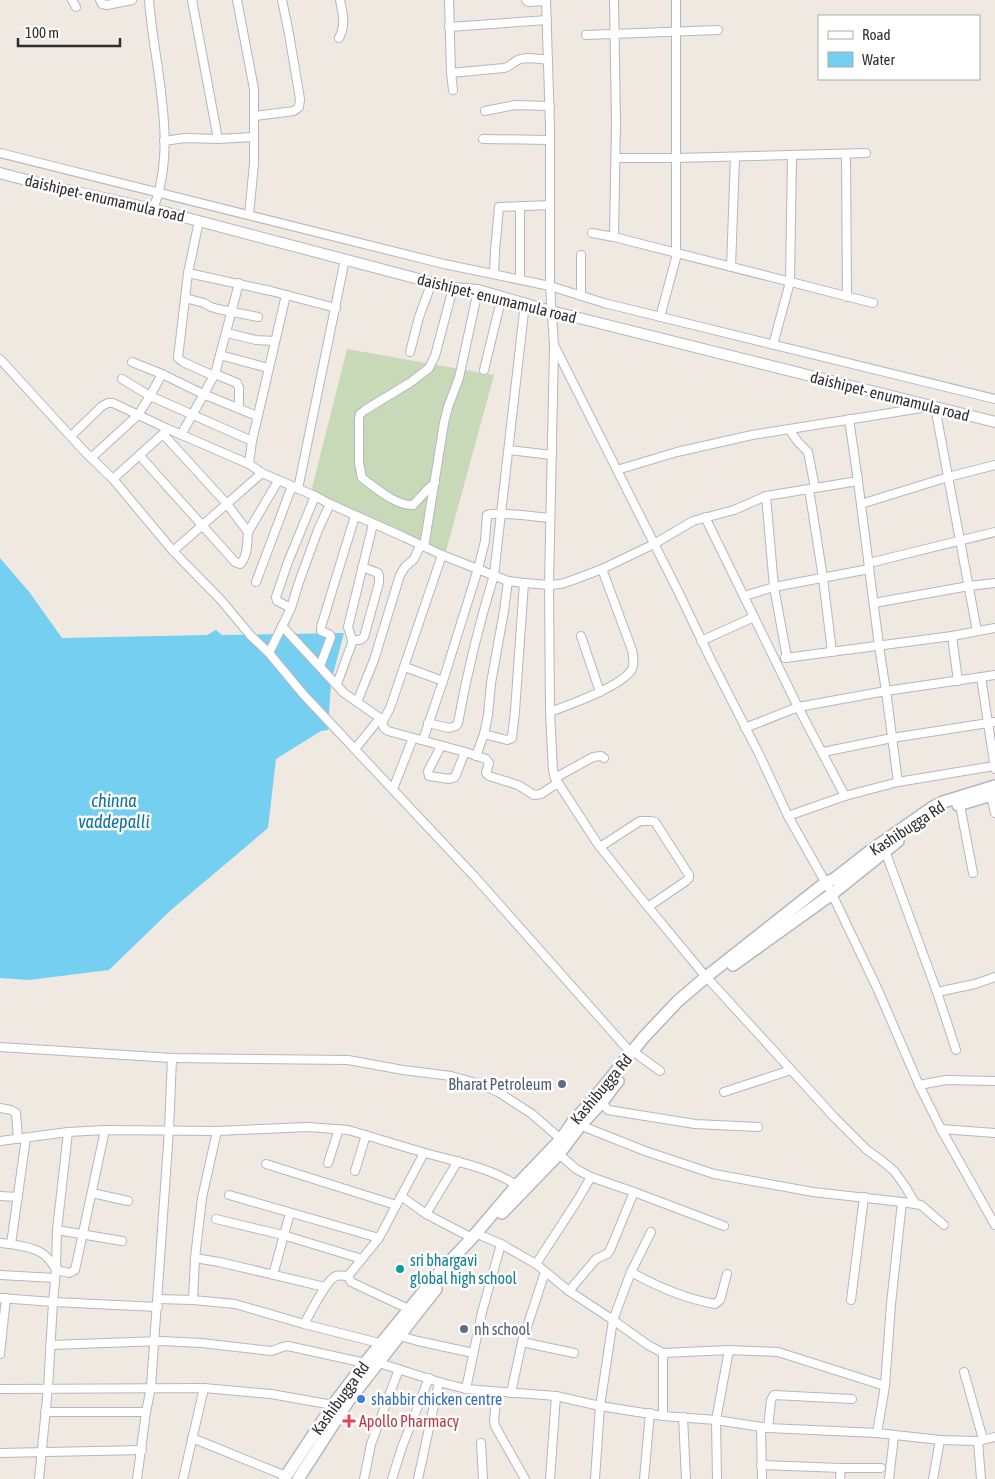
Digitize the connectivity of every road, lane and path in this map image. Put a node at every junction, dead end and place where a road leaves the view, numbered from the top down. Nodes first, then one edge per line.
1 (100, 0) edge
2 (132, 0) edge
3 (149, 0) edge
4 (192, 0) edge
5 (238, 0) edge
6 (282, 0) edge
7 (340, 0) edge
8 (448, 0) edge
9 (526, 0) edge
10 (546, 0) edge
11 (614, 0) edge
12 (676, 0) edge
13 (546, 20) junction
14 (449, 27) junction
15 (718, 30) dead end
16 (676, 31) junction
17 (615, 34) junction
18 (586, 35) dead end
19 (339, 38) dead end
20 (548, 60) junction
21 (451, 73) junction
22 (453, 90) dead end
23 (550, 106) junction
24 (485, 111) dead end
25 (255, 116) junction
26 (253, 138) junction
27 (218, 139) junction
28 (483, 139) dead end
29 (550, 140) junction
30 (164, 141) junction
31 (866, 153) dead end
32 (0, 154) edge
33 (846, 154) junction
34 (792, 155) junction
35 (735, 157) junction
36 (616, 158) junction
37 (676, 158) junction
38 (0, 173) edge
39 (160, 193) junction
40 (550, 204) junction
41 (520, 206) junction
42 (154, 209) junction
43 (249, 216) junction
44 (199, 221) junction
45 (592, 233) dead end
46 (614, 237) junction
47 (676, 253) junction
48 (581, 255) dead end
49 (345, 259) junction
50 (732, 267) junction
51 (188, 273) junction
52 (494, 274) junction
53 (520, 279) junction
54 (432, 282) junction
55 (790, 282) junction
56 (239, 283) junction
57 (550, 286) junction
58 (453, 288) junction
59 (478, 290) junction
60 (286, 295) junction
61 (502, 296) junction
62 (581, 296) junction
63 (847, 296) junction
64 (186, 298) junction
65 (526, 303) junction
66 (873, 303) dead end
67 (336, 308) junction
68 (551, 311) junction
69 (232, 312) junction
70 (258, 317) dead end
71 (660, 317) junction
72 (227, 333) junction
73 (274, 341) junction
74 (554, 345) junction
75 (773, 345) junction
76 (410, 352) dead end
77 (220, 354) junction
78 (0, 359) edge
79 (132, 362) dead end
80 (268, 368) junction
81 (484, 370) dead end
82 (162, 374) junction
83 (214, 375) junction
84 (122, 379) dead end
85 (202, 394) junction
86 (150, 396) junction
87 (995, 399) edge
88 (933, 407) junction
89 (239, 409) junction
90 (138, 414) junction
91 (191, 415) junction
92 (257, 416) junction
93 (849, 419) junction
94 (995, 422) edge
95 (789, 429) junction
96 (166, 432) junction
97 (181, 434) junction
98 (71, 436) junction
99 (252, 441) junction
100 (509, 450) junction
101 (552, 455) junction
102 (140, 456) junction
103 (91, 458) junction
104 (249, 464) junction
105 (995, 465) edge
106 (617, 470) junction
107 (262, 473) junction
108 (948, 477) junction
109 (113, 479) junction
110 (278, 481) junction
111 (858, 482) junction
112 (435, 483) junction
113 (295, 488) junction
114 (812, 489) junction
115 (315, 496) junction
116 (766, 496) junction
117 (227, 504) junction
118 (330, 504) junction
119 (860, 504) junction
120 (501, 514) junction
121 (355, 516) junction
122 (704, 517) junction
123 (550, 518) junction
124 (373, 524) junction
125 (202, 525) junction
126 (248, 532) junction
127 (995, 532) edge
128 (960, 540) junction
129 (654, 544) junction
130 (422, 546) junction
131 (173, 551) junction
132 (442, 556) junction
133 (869, 566) junction
134 (362, 567) junction
135 (478, 569) junction
136 (602, 569) junction
137 (494, 575) junction
138 (823, 578) junction
139 (508, 580) junction
140 (256, 582) dead end
141 (524, 583) junction
142 (995, 583) edge
143 (548, 585) junction
144 (968, 586) junction
145 (774, 587) junction
146 (744, 596) junction
147 (874, 603) junction
148 (292, 608) junction
149 (754, 617) junction
150 (282, 626) junction
151 (995, 628) edge
152 (977, 631) junction
153 (581, 636) dead end
154 (952, 636) junction
155 (352, 640) junction
156 (701, 641) junction
157 (879, 646) junction
158 (832, 652) junction
159 (269, 653) junction
160 (787, 658) junction
161 (775, 660) junction
162 (320, 666) junction
163 (405, 667) junction
164 (995, 675) edge
165 (981, 677) junction
166 (443, 681) junction
167 (958, 681) junction
168 (337, 684) junction
169 (886, 691) junction
170 (600, 692) junction
171 (357, 702) junction
172 (798, 707) junction
173 (550, 712) junction
174 (381, 721) junction
175 (428, 722) junction
176 (991, 722) edge
177 (745, 728) junction
178 (484, 734) junction
179 (413, 738) junction
180 (892, 738) junction
181 (422, 740) junction
182 (441, 746) junction
183 (355, 749) junction
184 (465, 752) junction
185 (822, 752) junction
186 (476, 756) junction
187 (604, 758) dead end
188 (995, 767) edge
189 (557, 781) junction
190 (898, 782) junction
191 (393, 789) junction
192 (994, 792) edge
193 (845, 796) junction
194 (960, 805) junction
195 (995, 813) edge
196 (788, 816) junction
197 (600, 846) junction
198 (884, 847) junction
199 (973, 874) dead end
200 (825, 883) junction
201 (832, 894) junction
202 (648, 907) junction
203 (995, 977) edge
204 (709, 980) junction
205 (937, 992) junction
206 (0, 1046) edge
207 (956, 1050) dead end
208 (635, 1054) junction
209 (172, 1058) junction
210 (791, 1070) junction
211 (660, 1072) dead end
212 (995, 1081) edge
213 (919, 1086) junction
214 (724, 1092) dead end
215 (599, 1099) junction
216 (0, 1108) edge
217 (576, 1124) junction
218 (758, 1126) dead end
219 (339, 1129) junction
220 (941, 1129) junction
221 (105, 1130) junction
222 (169, 1130) junction
223 (217, 1131) junction
224 (68, 1132) junction
225 (995, 1133) edge
226 (366, 1136) junction
227 (22, 1139) junction
228 (0, 1141) edge
229 (564, 1142) junction
230 (424, 1153) junction
231 (559, 1154) junction
232 (458, 1161) junction
233 (328, 1163) dead end
234 (266, 1164) dead end
235 (355, 1171) dead end
236 (591, 1177) junction
237 (520, 1188) junction
238 (634, 1192) junction
239 (92, 1193) junction
240 (229, 1195) dead end
241 (0, 1196) edge
242 (401, 1196) junction
243 (18, 1197) junction
244 (864, 1197) junction
245 (128, 1201) dead end
246 (902, 1202) junction
247 (915, 1203) junction
248 (396, 1205) junction
249 (290, 1213) junction
250 (426, 1214) junction
251 (216, 1219) dead end
252 (944, 1225) dead end
253 (995, 1225) edge
254 (724, 1226) dead end
255 (57, 1230) junction
256 (651, 1232) dead end
257 (82, 1234) junction
258 (283, 1235) junction
259 (477, 1236) junction
260 (379, 1238) junction
261 (122, 1241) dead end
262 (0, 1243) edge
263 (11, 1244) junction
264 (501, 1244) junction
265 (195, 1258) junction
266 (362, 1259) junction
267 (536, 1264) junction
268 (545, 1272) junction
269 (631, 1272) junction
270 (56, 1274) junction
271 (728, 1274) dead end
272 (0, 1275) edge
273 (273, 1275) junction
274 (348, 1276) junction
275 (325, 1287) junction
276 (569, 1291) junction
277 (3, 1298) edge
278 (193, 1300) junction
279 (851, 1300) dead end
280 (53, 1302) junction
281 (158, 1303) junction
282 (413, 1311) junction
283 (613, 1320) junction
284 (304, 1324) junction
285 (400, 1336) junction
286 (154, 1341) junction
287 (522, 1342) junction
288 (50, 1345) junction
289 (387, 1345) junction
290 (729, 1350) junction
291 (473, 1353) junction
292 (574, 1353) dead end
293 (663, 1353) junction
294 (0, 1354) edge
295 (366, 1363) junction
296 (378, 1363) junction
297 (399, 1369) junction
298 (964, 1372) dead end
299 (429, 1378) junction
300 (439, 1382) junction
301 (884, 1386) junction
302 (151, 1387) junction
303 (48, 1388) junction
304 (204, 1388) junction
305 (0, 1389) edge
306 (466, 1389) junction
307 (498, 1392) junction
308 (511, 1393) junction
309 (556, 1396) junction
310 (852, 1399) dead end
311 (600, 1406) junction
312 (338, 1408) junction
313 (45, 1412) junction
314 (146, 1412) junction
315 (650, 1413) junction
316 (662, 1416) junction
317 (683, 1417) junction
318 (716, 1420) junction
319 (765, 1428) junction
320 (877, 1433) junction
321 (894, 1436) junction
322 (995, 1437) edge
323 (192, 1438) junction
324 (940, 1440) junction
325 (980, 1440) junction
326 (481, 1443) dead end
327 (142, 1450) junction
328 (42, 1451) junction
329 (0, 1453) edge
330 (761, 1465) junction
331 (841, 1468) junction
332 (881, 1468) dead end
333 (285, 1477) edge
334 (39, 1479) edge
335 (137, 1479) edge
336 (183, 1479) edge
337 (298, 1479) edge
338 (364, 1479) edge
339 (392, 1479) edge
340 (418, 1479) edge
341 (483, 1479) edge
342 (525, 1479) edge
343 (550, 1479) edge
344 (595, 1479) edge
345 (644, 1479) edge
346 (686, 1479) edge
347 (717, 1479) edge
348 (762, 1479) edge
349 (840, 1479) edge
350 (888, 1479) edge
351 (933, 1479) edge
352 (981, 1479) edge

1 - 2 street
3 - 30 street
4 - 27 street
5 - 25 street
6 - 25 street
7 - 19 street
8 - 14 street
9 - 10 street
10 - 13 street
11 - 17 street
12 - 16 street
13 - 14 street
13 - 20 street
14 - 21 street
15 - 16 street
16 - 17 street
16 - 37 street
17 - 18 street
17 - 36 street
20 - 21 street
20 - 23 street
21 - 22 street
23 - 24 street
23 - 29 street
25 - 26 street
26 - 27 street
26 - 43 street
27 - 30 street
28 - 29 street
29 - 40 street
30 - 39 street
31 - 33 street
32 - 39 street
33 - 34 street
33 - 63 street
34 - 35 street
34 - 55 street
35 - 37 street
35 - 50 street
36 - 37 street
36 - 46 street
37 - 47 street
38 - 42 street, daishipet- enumamula road
39 - 42 street
39 - 43 street
40 - 41 street
40 - 57 street
41 - 52 street
41 - 53 street
42 - 44 street, daishipet- enumamula road
43 - 52 street
44 - 49 street, daishipet- enumamula road
44 - 51 street
45 - 46 street
46 - 47 street
47 - 50 street
47 - 71 street
48 - 62 street
49 - 54 street, daishipet- enumamula road
49 - 67 street
50 - 55 street
51 - 56 street
51 - 64 street
52 - 53 street
53 - 57 street
54 - 58 street, daishipet- enumamula road
54 - 76 street
55 - 63 street
55 - 75 street
56 - 60 street
56 - 69 street
57 - 62 street
57 - 68 street
58 - 59 street, daishipet- enumamula road
58 - 112 street
59 - 61 street, daishipet- enumamula road
59 - 112 street
60 - 67 street
60 - 73 street
61 - 65 street, daishipet- enumamula road
61 - 81 street
62 - 71 street
63 - 66 street
64 - 69 street
64 - 83 street
65 - 68 street, daishipet- enumamula road
65 - 100 street
67 - 113 street
68 - 74 street
68 - 88 street, daishipet- enumamula road
69 - 70 street
69 - 72 street
71 - 75 street
72 - 73 street
72 - 77 street
73 - 80 street
74 - 101 street
74 - 106 street
75 - 87 street
77 - 80 street
77 - 83 street
78 - 98 street
79 - 82 street
80 - 92 street
82 - 85 street
82 - 86 street
83 - 85 street
83 - 89 street
84 - 86 street
85 - 89 street
85 - 91 street
86 - 90 street
86 - 91 street
88 - 93 street
88 - 94 street, daishipet- enumamula road
88 - 108 street
89 - 92 street
90 - 96 street
90 - 98 street
90 - 103 street
91 - 97 street
91 - 99 street
92 - 99 street
93 - 95 street
93 - 111 street
95 - 106 street
95 - 114 street
96 - 97 street
96 - 102 street
96 - 117 street
97 - 104 street
98 - 103 street
99 - 104 street
100 - 101 street
100 - 120 street
101 - 123 street
102 - 109 street
102 - 125 street
103 - 109 street
104 - 107 street
105 - 108 street
106 - 129 street
107 - 110 street
107 - 117 street
108 - 119 street
108 - 128 street
109 - 131 street
110 - 113 street
110 - 126 street
111 - 114 street
111 - 119 street
112 - 130 street
113 - 115 street
113 - 140 street
114 - 116 street
114 - 138 street
115 - 118 street
115 - 148 street
116 - 122 street
116 - 145 street
117 - 125 street
117 - 126 street
118 - 121 street
118 - 148 street
119 - 133 street
120 - 123 street
120 - 135 street
120 - 137 street
121 - 124 street
121 - 162 street
122 - 129 street
122 - 146 street
123 - 143 street
124 - 130 street
124 - 134 street
125 - 126 street
125 - 131 street
127 - 128 street
128 - 133 street
128 - 144 street
129 - 136 street
129 - 156 street
130 - 132 street
130 - 171 street
131 - 159 street
132 - 135 street
132 - 163 street
133 - 138 street
133 - 147 street
134 - 155 street
134 - 155 street
135 - 137 street
135 - 166 street
136 - 143 street
136 - 170 street
137 - 139 street
137 - 175 street
138 - 145 street
138 - 158 street
139 - 141 street
139 - 178 street
141 - 143 street
141 - 178 street
142 - 144 street
143 - 173 street
144 - 147 street
144 - 152 street
145 - 146 street
145 - 160 street
146 - 149 street
147 - 157 street
148 - 150 street
149 - 156 street
149 - 161 street
150 - 159 street
150 - 162 street
151 - 152 street
152 - 154 street
153 - 170 street
154 - 157 street
154 - 167 street
155 - 168 street
156 - 177 street
157 - 158 street
157 - 169 street
158 - 160 street
159 - 183 street
160 - 161 street
161 - 172 street
162 - 168 street
163 - 166 street
163 - 174 street
164 - 165 street
165 - 167 street
165 - 176 street
166 - 175 street
167 - 169 street
168 - 171 street
169 - 172 street
169 - 180 street
170 - 173 street
171 - 174 street
172 - 177 street
172 - 185 street
173 - 189 street
174 - 179 street
174 - 183 street
175 - 181 street
176 - 180 street
176 - 188 street
177 - 196 street
178 - 186 street
179 - 181 street
179 - 191 street
180 - 185 street
180 - 190 street
181 - 182 street
182 - 184 street
182 - 184 street
183 - 191 street
184 - 186 street
185 - 193 street
186 - 189 street
187 - 189 street
188 - 190 street
189 - 197 street
190 - 193 street
191 - 208 street
192 - 194 main road, Kashibugga Rd
192 - 195 street
192 - 198 main road, Kashibugga Rd
193 - 196 street
194 - 198 main road, Kashibugga Rd
194 - 199 street
196 - 200 street
197 - 202 street
197 - 202 street
198 - 200 main road, Kashibugga Rd
198 - 201 main road, Kashibugga Rd
198 - 205 street
200 - 201 street
200 - 204 main road, Kashibugga Rd
201 - 204 main road, Kashibugga Rd
201 - 213 street
202 - 204 street
203 - 205 street
204 - 208 main road, Kashibugga Rd
204 - 210 street
205 - 207 street
206 - 209 street
208 - 211 street
208 - 215 main road, Kashibugga Rd
209 - 222 street
209 - 229 street
210 - 214 street
210 - 247 street
212 - 213 street
213 - 220 street
215 - 217 main road, Kashibugga Rd
215 - 218 street
216 - 227 street
217 - 229 main road, Kashibugga Rd
217 - 244 street
219 - 223 street
219 - 226 street
219 - 233 street
220 - 225 street
220 - 253 street
221 - 222 street
221 - 224 street
221 - 239 street
222 - 223 street
222 - 281 street
223 - 265 street
224 - 227 street
224 - 255 street
226 - 230 street
226 - 235 street
227 - 228 street
227 - 243 street
229 - 231 main road, Kashibugga Rd
229 - 237 main road, Kashibugga Rd
230 - 232 street
230 - 242 street
231 - 236 street
231 - 237 main road, Kashibugga Rd
232 - 237 street
232 - 250 street
234 - 248 street
236 - 238 street
236 - 267 street
237 - 259 main road, Kashibugga Rd
238 - 254 street
238 - 276 street
239 - 245 street
239 - 257 street
240 - 249 street
241 - 243 street
242 - 248 street
242 - 250 street
243 - 263 street
244 - 246 street
244 - 279 street
246 - 247 street
246 - 301 street
247 - 252 street
248 - 260 street
249 - 258 street
249 - 260 street
250 - 259 street
251 - 258 street
255 - 257 street
255 - 270 street
256 - 269 street
257 - 261 street
257 - 270 street
258 - 266 street
258 - 273 street
259 - 264 street
259 - 282 main road, Kashibugga Rd
260 - 266 street
262 - 263 street
263 - 270 street
264 - 267 street
264 - 291 street
265 - 273 street
265 - 278 street
266 - 274 street
267 - 268 street
268 - 276 street
268 - 287 street
269 - 271 street
269 - 283 street
270 - 272 street
270 - 280 street
273 - 275 street
274 - 275 street
274 - 282 street
275 - 284 street
276 - 283 street
277 - 280 street
277 - 294 street
278 - 281 street
278 - 284 street
280 - 281 street
280 - 288 street
281 - 286 street
282 - 285 main road, Kashibugga Rd
282 - 289 main road, Kashibugga Rd
283 - 293 street
283 - 311 street
284 - 289 street
285 - 289 main road, Kashibugga Rd
285 - 291 street
286 - 288 street
286 - 295 street
286 - 302 street
287 - 292 street
287 - 308 street
288 - 303 street
289 - 295 main road, Kashibugga Rd
289 - 296 main road, Kashibugga Rd
290 - 293 street
290 - 301 street
290 - 318 street
291 - 306 street
293 - 316 street
295 - 296 street
295 - 312 main road, Kashibugga Rd
296 - 297 street
296 - 312 main road, Kashibugga Rd
297 - 299 street
297 - 338 street
298 - 325 street
299 - 300 street
299 - 339 street
300 - 306 street
300 - 340 street
301 - 320 street
302 - 303 street
302 - 304 street
302 - 314 street
303 - 305 street
303 - 313 street
304 - 312 street
304 - 323 street
306 - 307 street
307 - 308 street
307 - 342 street
308 - 309 street
309 - 311 street
309 - 343 street
310 - 319 street
311 - 315 street
311 - 344 street
312 - 333 main road, Kashibugga Rd
312 - 337 main road, Kashibugga Rd
313 - 314 street
313 - 328 street
314 - 327 street
315 - 316 street
315 - 345 street
316 - 317 street
317 - 318 street
317 - 346 street
318 - 319 street
318 - 347 street
319 - 320 street
319 - 330 street
320 - 321 street
321 - 324 street
321 - 350 street
322 - 325 street
323 - 333 street
323 - 336 street
324 - 325 street
324 - 351 street
325 - 352 street
326 - 341 street
327 - 328 street
327 - 335 street
328 - 329 street
328 - 334 street
330 - 331 street
330 - 348 street
331 - 332 street
331 - 349 street

